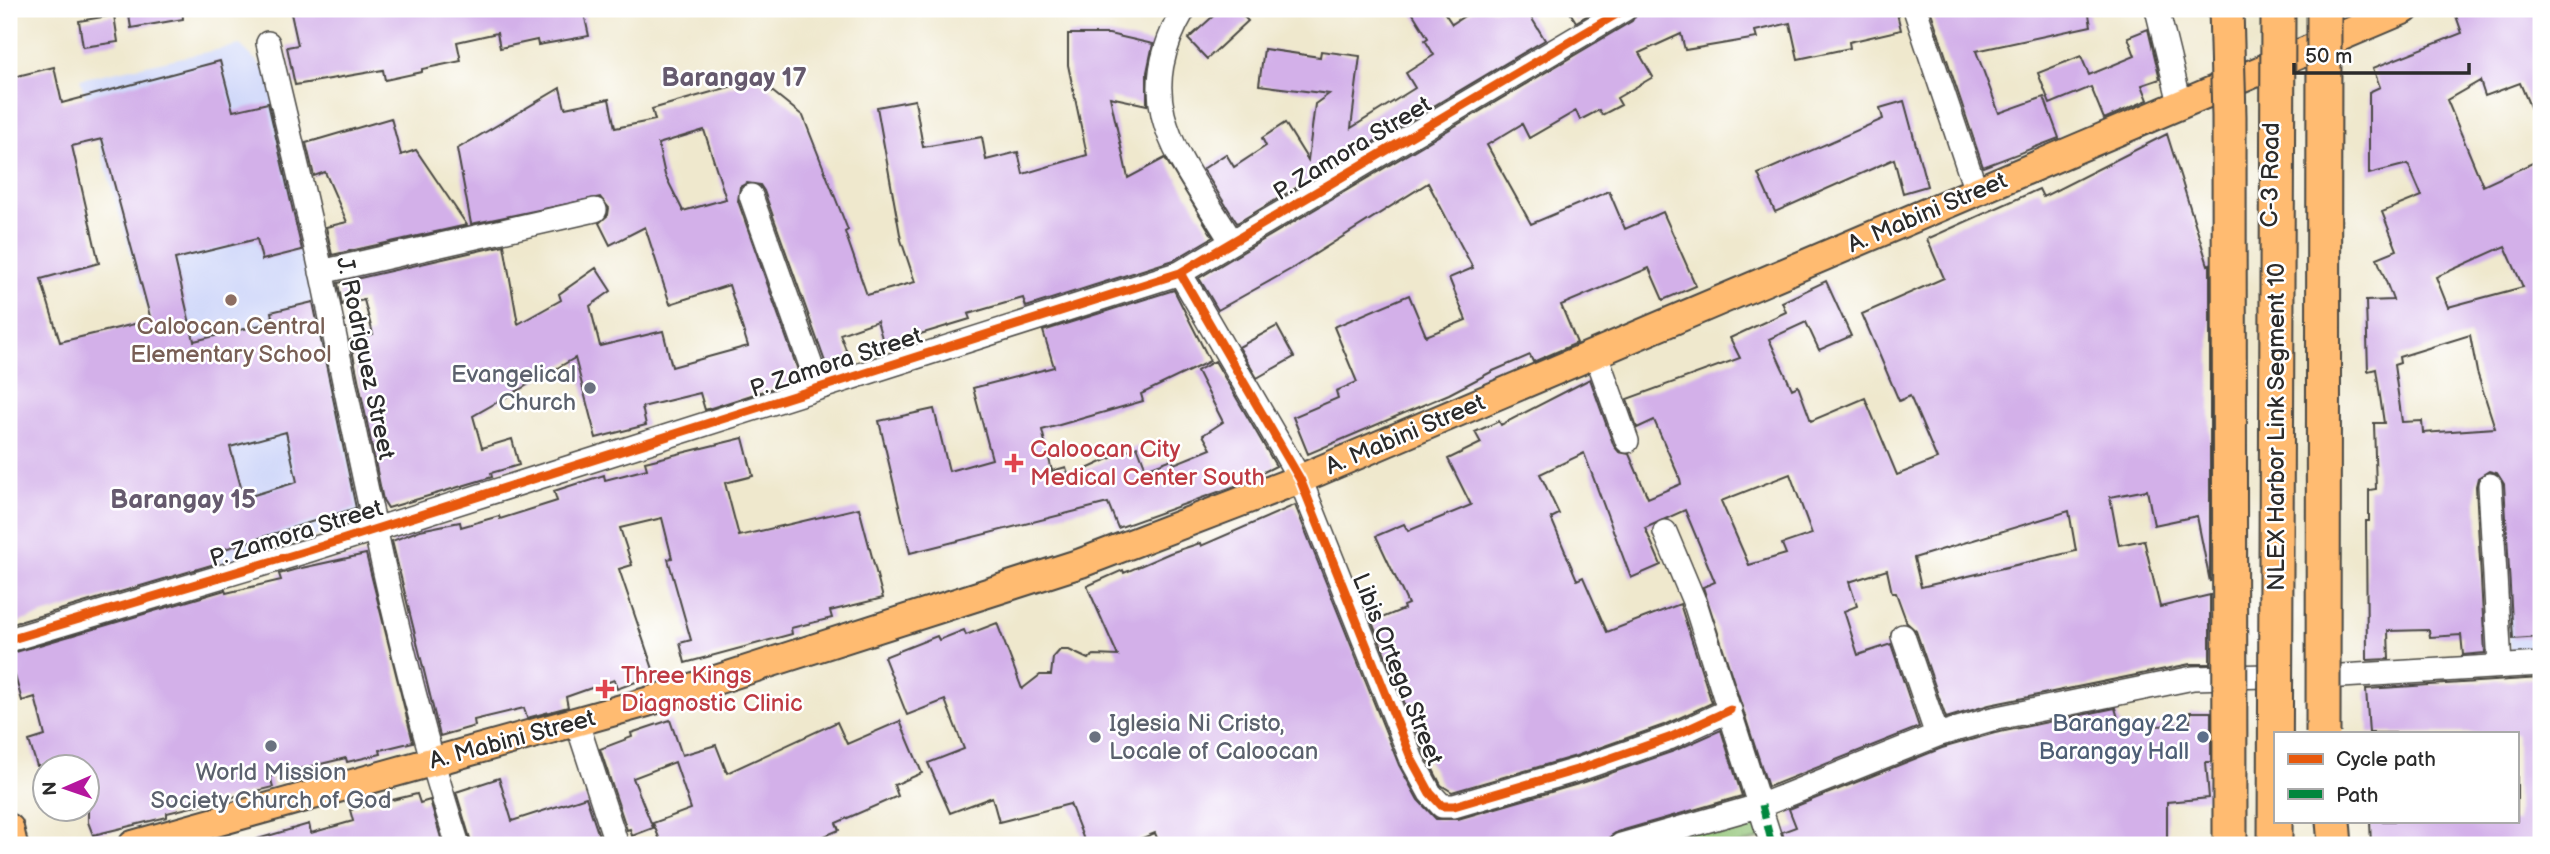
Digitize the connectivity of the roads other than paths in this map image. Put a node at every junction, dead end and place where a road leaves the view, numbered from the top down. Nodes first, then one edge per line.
1 (1184, 9) edge
2 (1625, 9) edge
3 (1915, 9) edge
4 (2157, 9) edge
5 (2226, 9) edge
6 (2275, 9) edge
7 (2333, 9) edge
8 (2405, 9) edge
9 (2329, 24) edge
10 (268, 43) dead end
11 (2271, 67) junction
12 (2180, 103) junction
13 (1976, 191) junction
14 (751, 196) dead end
15 (595, 210) dead end
16 (1232, 242) junction
17 (321, 272) junction
18 (1180, 273) junction
19 (1596, 354) junction
20 (819, 388) junction
21 (1628, 441) dead end
22 (1300, 479) junction
23 (2490, 485) dead end
24 (375, 529) junction
25 (1665, 532) dead end
26 (1903, 636) dead end
27 (9, 640) edge
28 (2541, 664) edge
29 (2501, 666) junction
30 (2266, 676) junction
31 (2324, 689) junction
32 (1730, 710) junction
33 (576, 720) junction
34 (2275, 732) edge
35 (2325, 732) edge
36 (1937, 735) junction
37 (430, 761) junction
38 (1762, 805) junction
39 (2275, 822) edge
40 (2324, 822) edge
41 (2333, 822) edge
42 (9, 828) edge
43 (13, 845) edge
44 (133, 845) edge
45 (458, 845) edge
46 (617, 845) edge
47 (1621, 845) edge
48 (1772, 845) edge
49 (2230, 845) edge
50 (2266, 845) edge
51 (2275, 845) edge
52 (2324, 845) edge
53 (2335, 845) edge

1 - 16 street
2 - 16 street, P. Zamora Street
3 - 13 street
4 - 12 street
5 - 49 highway, bridge
6 - 11 main road, C-3 Road
6 - 34 highway, NLEX Harbor Link Segment 10, bridge
7 - 9 main road
8 - 9 main road, A. Mabini Street
9 - 11 main road, A. Mabini Street
9 - 31 highway, NLEX Harbor Link Segment 10, bridge
10 - 17 street, J. Rodriguez Street
11 - 12 main road, A. Mabini Street
11 - 30 main road, C-3 Road
12 - 13 main road, A. Mabini Street
13 - 19 main road, A. Mabini Street
14 - 20 street
15 - 17 street
16 - 18 street, P. Zamora Street
17 - 24 street, J. Rodriguez Street
18 - 20 street, P. Zamora Street
18 - 22 street, Libis Ortega Street
19 - 21 street
19 - 22 main road, A. Mabini Street
20 - 24 street, P. Zamora Street
22 - 32 street, Libis Ortega Street
22 - 33 main road, A. Mabini Street
23 - 29 street
24 - 27 street, P. Zamora Street
24 - 37 street, J. Rodriguez Street
25 - 32 street
26 - 36 street
28 - 29 street
29 - 31 street
30 - 36 street
30 - 50 main road, C-3 Road
31 - 35 highway, NLEX Harbor Link Segment 10, bridge
32 - 38 street
33 - 37 main road, A. Mabini Street
33 - 46 street
36 - 38 street
37 - 44 main road, A. Mabini Street
37 - 45 street, J. Rodriguez Street
38 - 47 street
38 - 48 street
39 - 51 highway, NLEX Harbor Link Segment 10, bridge
40 - 52 highway
41 - 53 highway
42 - 43 main road

